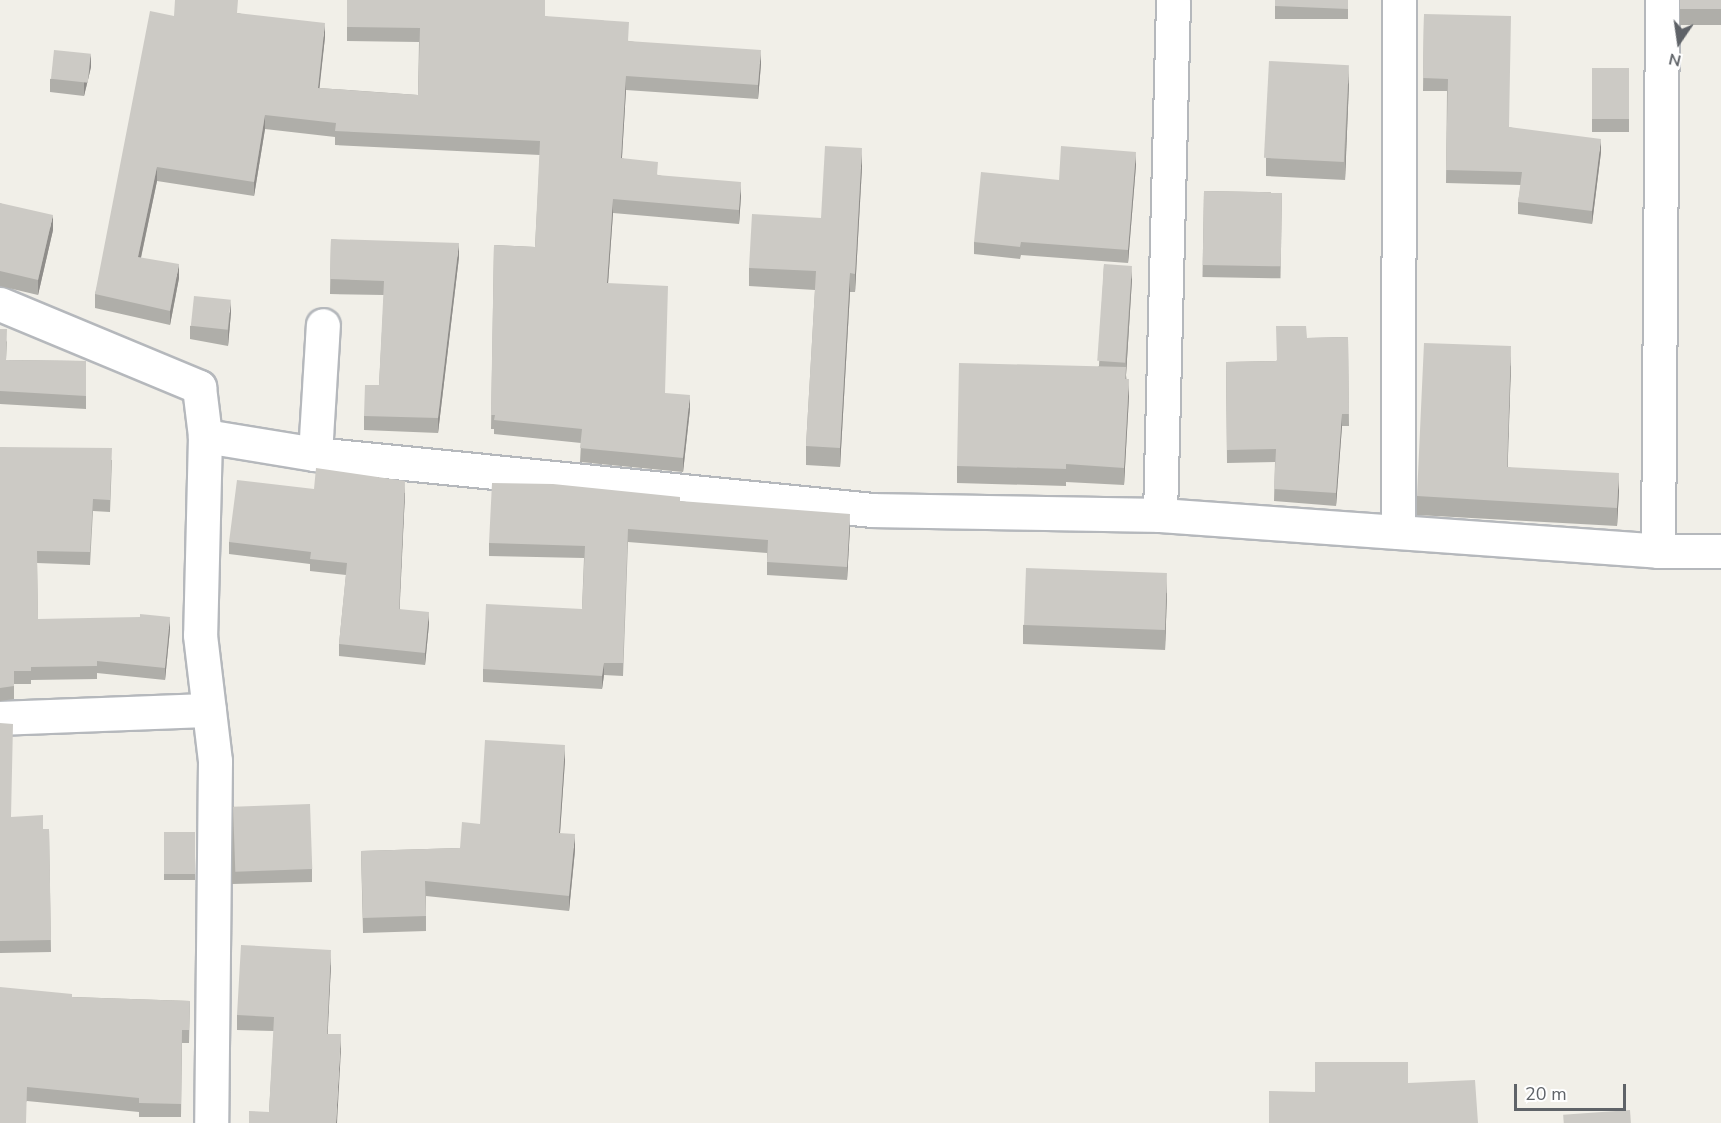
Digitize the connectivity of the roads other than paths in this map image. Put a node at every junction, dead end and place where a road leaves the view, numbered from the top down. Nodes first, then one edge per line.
1 (1173, 0) edge
2 (1399, 0) edge
3 (1662, 0) edge
4 (0, 304) edge
5 (323, 325) dead end
6 (205, 436) junction
7 (315, 454) junction
8 (1160, 515) junction
9 (1398, 532) junction
10 (1658, 551) junction
11 (1721, 551) edge
12 (209, 710) junction
13 (0, 718) edge
14 (211, 1123) edge

1 - 8 street
2 - 9 street
3 - 10 street
4 - 6 street
5 - 7 street
6 - 7 street
6 - 12 street
7 - 8 street
8 - 9 street
9 - 10 street
10 - 11 street
12 - 13 street
12 - 14 street

